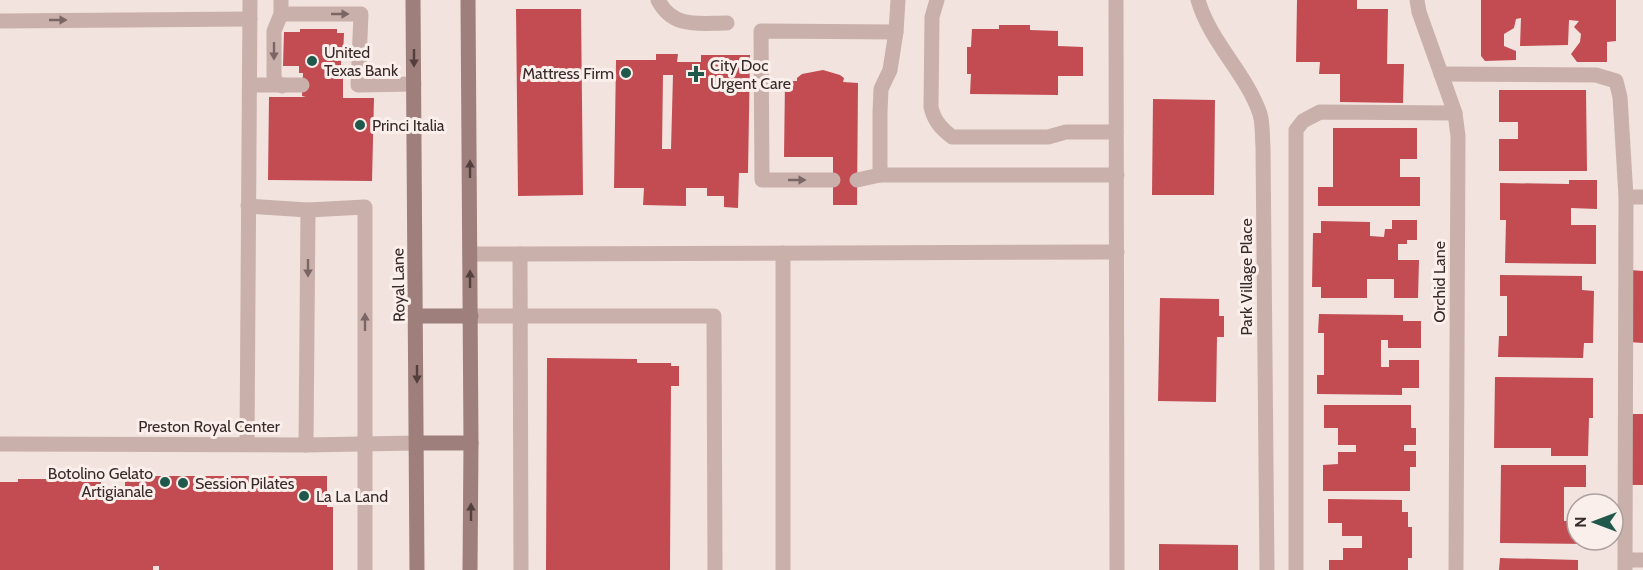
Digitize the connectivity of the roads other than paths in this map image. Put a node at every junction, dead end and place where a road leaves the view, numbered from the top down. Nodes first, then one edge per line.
1 (250, 0) edge
2 (413, 0) edge
3 (468, 0) edge
4 (658, 0) edge
5 (898, 0) edge
6 (937, 0) edge
7 (1116, 0) edge
8 (1198, 0) edge
9 (1417, 0) edge
10 (281, 7) edge
11 (250, 19) junction
12 (0, 21) edge
13 (727, 23) dead end
14 (896, 32) junction
15 (1441, 74) junction
16 (414, 84) junction
17 (250, 85) junction
18 (302, 85) dead end
19 (282, 86) junction
20 (1455, 113) junction
21 (1116, 132) junction
22 (880, 175) junction
23 (1117, 175) junction
24 (833, 180) dead end
25 (857, 180) dead end
26 (1626, 197) junction
27 (1643, 197) edge
28 (248, 206) junction
29 (308, 210) junction
30 (1117, 252) junction
31 (783, 253) junction
32 (470, 254) junction
33 (520, 254) junction
34 (416, 316) junction
35 (471, 316) junction
36 (520, 316) junction
37 (417, 442) junction
38 (471, 442) junction
39 (0, 444) edge
40 (247, 444) junction
41 (365, 444) junction
42 (306, 445) junction
43 (1643, 560) edge
44 (1626, 565) edge
45 (365, 570) edge
46 (417, 570) edge
47 (470, 570) edge
48 (521, 570) edge
49 (715, 570) edge
50 (783, 570) edge
51 (1118, 570) edge
52 (1267, 570) edge
53 (1296, 570) edge
54 (1456, 570) edge

1 - 11 street
2 -> 16 main road, Royal Lane
32 -> 3 main road
4 - 13 street
5 - 14 street
6 - 21 street
7 - 21 street
8 - 52 street, Park Village Place
9 - 15 street, Orchid Lane
10 -> 16 street
10 -> 19 street
12 -> 11 street
11 - 17 street
14 - 22 street
14 -> 24 street
15 - 20 street, Orchid Lane
15 - 26 street
16 - 34 main road, Royal Lane
17 - 19 street
17 - 28 street
18 - 19 street
20 - 53 street
20 - 54 street, Orchid Lane
21 - 23 street
22 - 23 street
22 - 25 street
23 - 30 street
26 - 27 street
26 - 44 street
28 - 29 street
28 - 40 street
41 -> 29 street
29 -> 42 street
30 - 31 street
30 - 51 street
31 - 33 street
31 - 50 street
32 - 33 street
35 -> 32 main road
33 - 36 street
34 - 35 main road
34 -> 37 main road, Royal Lane
35 - 36 street
35 - 38 main road
36 - 48 street
36 - 49 street
37 - 38 main road
37 - 41 street, Preston Royal Center
37 - 46 main road, Royal Lane
47 -> 38 main road
39 - 40 street, Preston Royal Center
40 - 42 street, Preston Royal Center
41 - 42 street, Preston Royal Center
41 - 45 street
43 - 44 street

